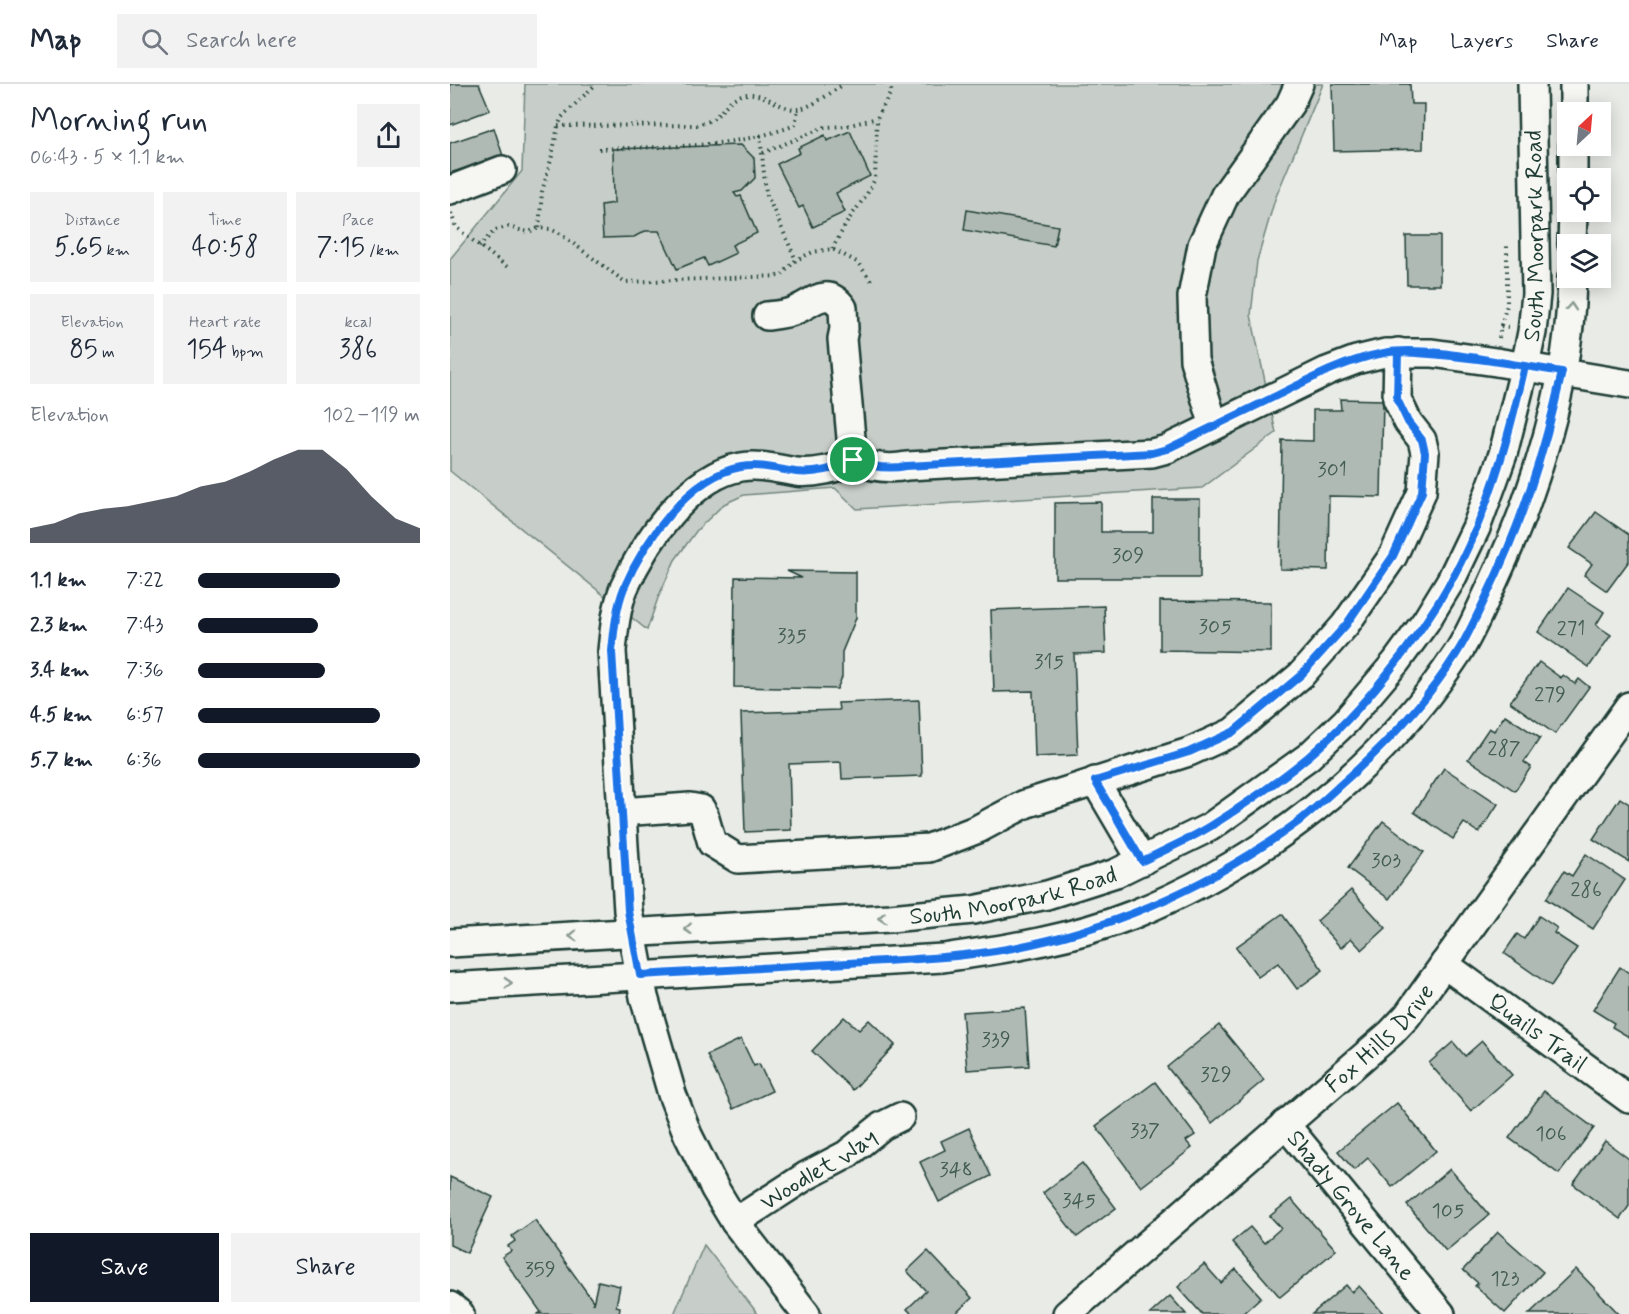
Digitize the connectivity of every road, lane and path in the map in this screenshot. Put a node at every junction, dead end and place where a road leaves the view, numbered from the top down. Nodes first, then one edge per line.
1 (596, 84) edge
2 (844, 84) edge
3 (891, 84) edge
4 (1299, 84) edge
5 (1532, 84) edge
6 (1574, 84) edge
7 (1574, 102) edge
8 (798, 109) junction
9 (877, 118) junction
10 (558, 126) junction
11 (760, 135) junction
12 (599, 149) dead end
13 (763, 153) junction
14 (502, 171) dead end
15 (450, 190) edge
16 (450, 211) edge
17 (539, 228) junction
18 (479, 247) junction
19 (832, 249) junction
20 (796, 260) junction
21 (510, 269) dead end
22 (873, 283) dead end
23 (1571, 288) edge
24 (767, 316) dead end
25 (1398, 352) junction
26 (1525, 366) junction
27 (1562, 372) junction
28 (1629, 384) edge
29 (1214, 426) junction
30 (853, 460) junction
31 (1629, 706) edge
32 (1095, 781) junction
33 (621, 812) junction
34 (1142, 861) junction
35 (632, 933) junction
36 (450, 943) edge
37 (1444, 964) junction
38 (640, 975) junction
39 (450, 987) edge
40 (1629, 1099) edge
41 (900, 1117) dead end
42 (1285, 1124) junction
43 (735, 1222) junction
44 (450, 1306) edge
45 (460, 1314) edge
46 (806, 1314) edge
47 (1067, 1314) edge
48 (1441, 1314) edge

1 - 10 path
2 - 8 path
3 - 9 path
4 - 29 street
5 - 26 street, South Moorpark Road
6 - 7 street, South Moorpark Road
8 - 10 path
8 - 11 path
9 - 13 path
9 - 19 path
10 - 17 path
11 - 12 path
11 - 13 path
13 - 20 path
14 - 15 street
16 - 18 path
17 - 18 path
17 - 20 path
18 - 21 path
19 - 20 path
19 - 22 path
27 -> 23 street, South Moorpark Road
24 - 30 street
25 - 26 street
25 - 29 street
25 - 32 street
26 - 27 street
26 - 34 street, South Moorpark Road
27 - 28 street
27 - 38 street, South Moorpark Road
29 - 30 street
30 - 33 street
31 - 37 street, Fox Hills Drive
32 - 33 street
32 - 34 street
33 - 35 street
34 -> 35 street, South Moorpark Road
35 -> 36 street, South Moorpark Road
35 - 38 street
37 - 40 street, Quails Trail
37 - 42 street, Fox Hills Drive
39 -> 38 street, South Moorpark Road
38 - 43 street
41 - 43 street, Woodlet Way
42 - 47 street, Fox Hills Drive
42 - 48 street, Shady Grove Lane
43 - 46 street
44 - 45 street

